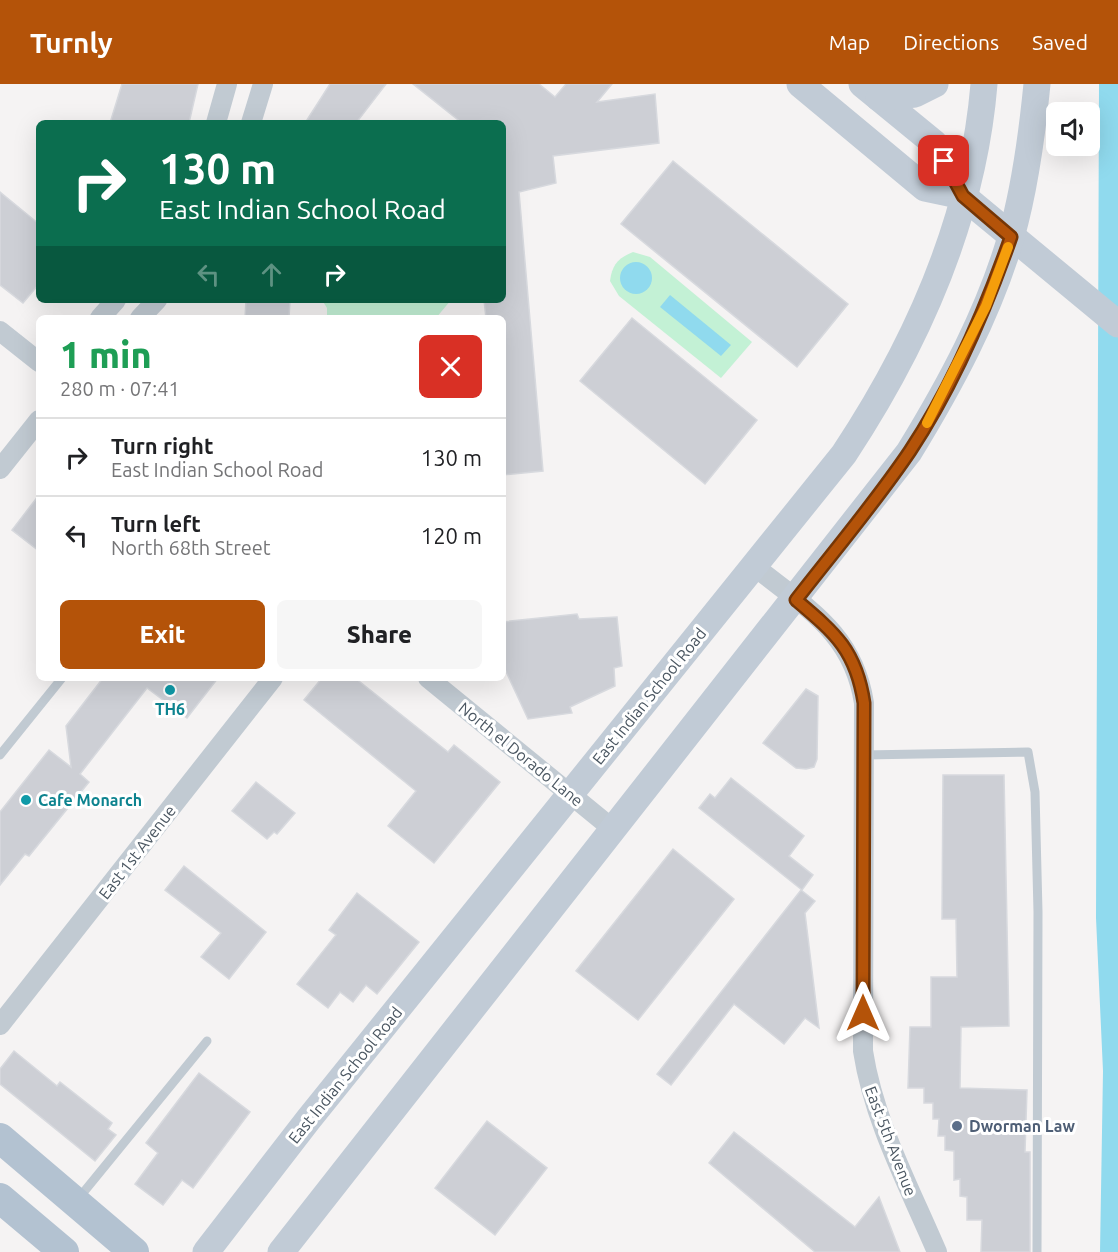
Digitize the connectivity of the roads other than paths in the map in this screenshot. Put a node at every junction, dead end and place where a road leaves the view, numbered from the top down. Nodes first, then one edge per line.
1 (227, 84) edge
2 (263, 84) edge
3 (800, 84) edge
4 (935, 84) edge
5 (984, 84) edge
6 (1037, 84) edge
7 (870, 91) edge
8 (217, 120) edge
9 (251, 120) edge
10 (963, 196) junction
11 (1011, 237) junction
12 (113, 303) edge
13 (154, 303) edge
14 (103, 315) edge
15 (143, 315) edge
16 (1118, 324) edge
17 (0, 331) edge
18 (36, 360) edge
19 (36, 424) edge
20 (0, 469) edge
21 (754, 566) junction
22 (796, 600) junction
23 (60, 681) edge
24 (271, 681) edge
25 (432, 681) edge
26 (0, 755) edge
27 (864, 755) junction
28 (570, 794) junction
29 (614, 830) junction
30 (0, 1025) edge
31 (207, 1041) dead end
32 (0, 1138) edge
33 (0, 1198) edge
34 (75, 1203) junction
35 (64, 1252) edge
36 (134, 1252) edge
37 (206, 1252) edge
38 (281, 1252) edge
39 (937, 1252) edge
40 (1037, 1252) edge

1 - 8 street
2 - 9 street
3 - 10 main road
4 - 7 main road
5 - 10 main road, East Indian School Road
6 - 11 main road
7 - 10 main road
10 - 11 main road
10 - 21 main road, East Indian School Road
11 - 16 main road
11 - 22 main road
12 - 14 street
13 - 15 street
17 - 18 street
19 - 20 street
21 - 22 street, East 5th Avenue
21 - 28 main road, East Indian School Road
22 - 27 street, East 5th Avenue
22 - 29 main road
23 - 26 lane
24 - 30 street, East 1st Avenue
25 - 28 street, North el Dorado Lane
27 - 39 street, East 5th Avenue
27 - 40 lane
28 - 29 street, North el Dorado Lane
28 - 37 main road, East Indian School Road
29 - 38 main road
31 - 34 lane
32 - 34 main road
33 - 35 main road
34 - 36 main road

